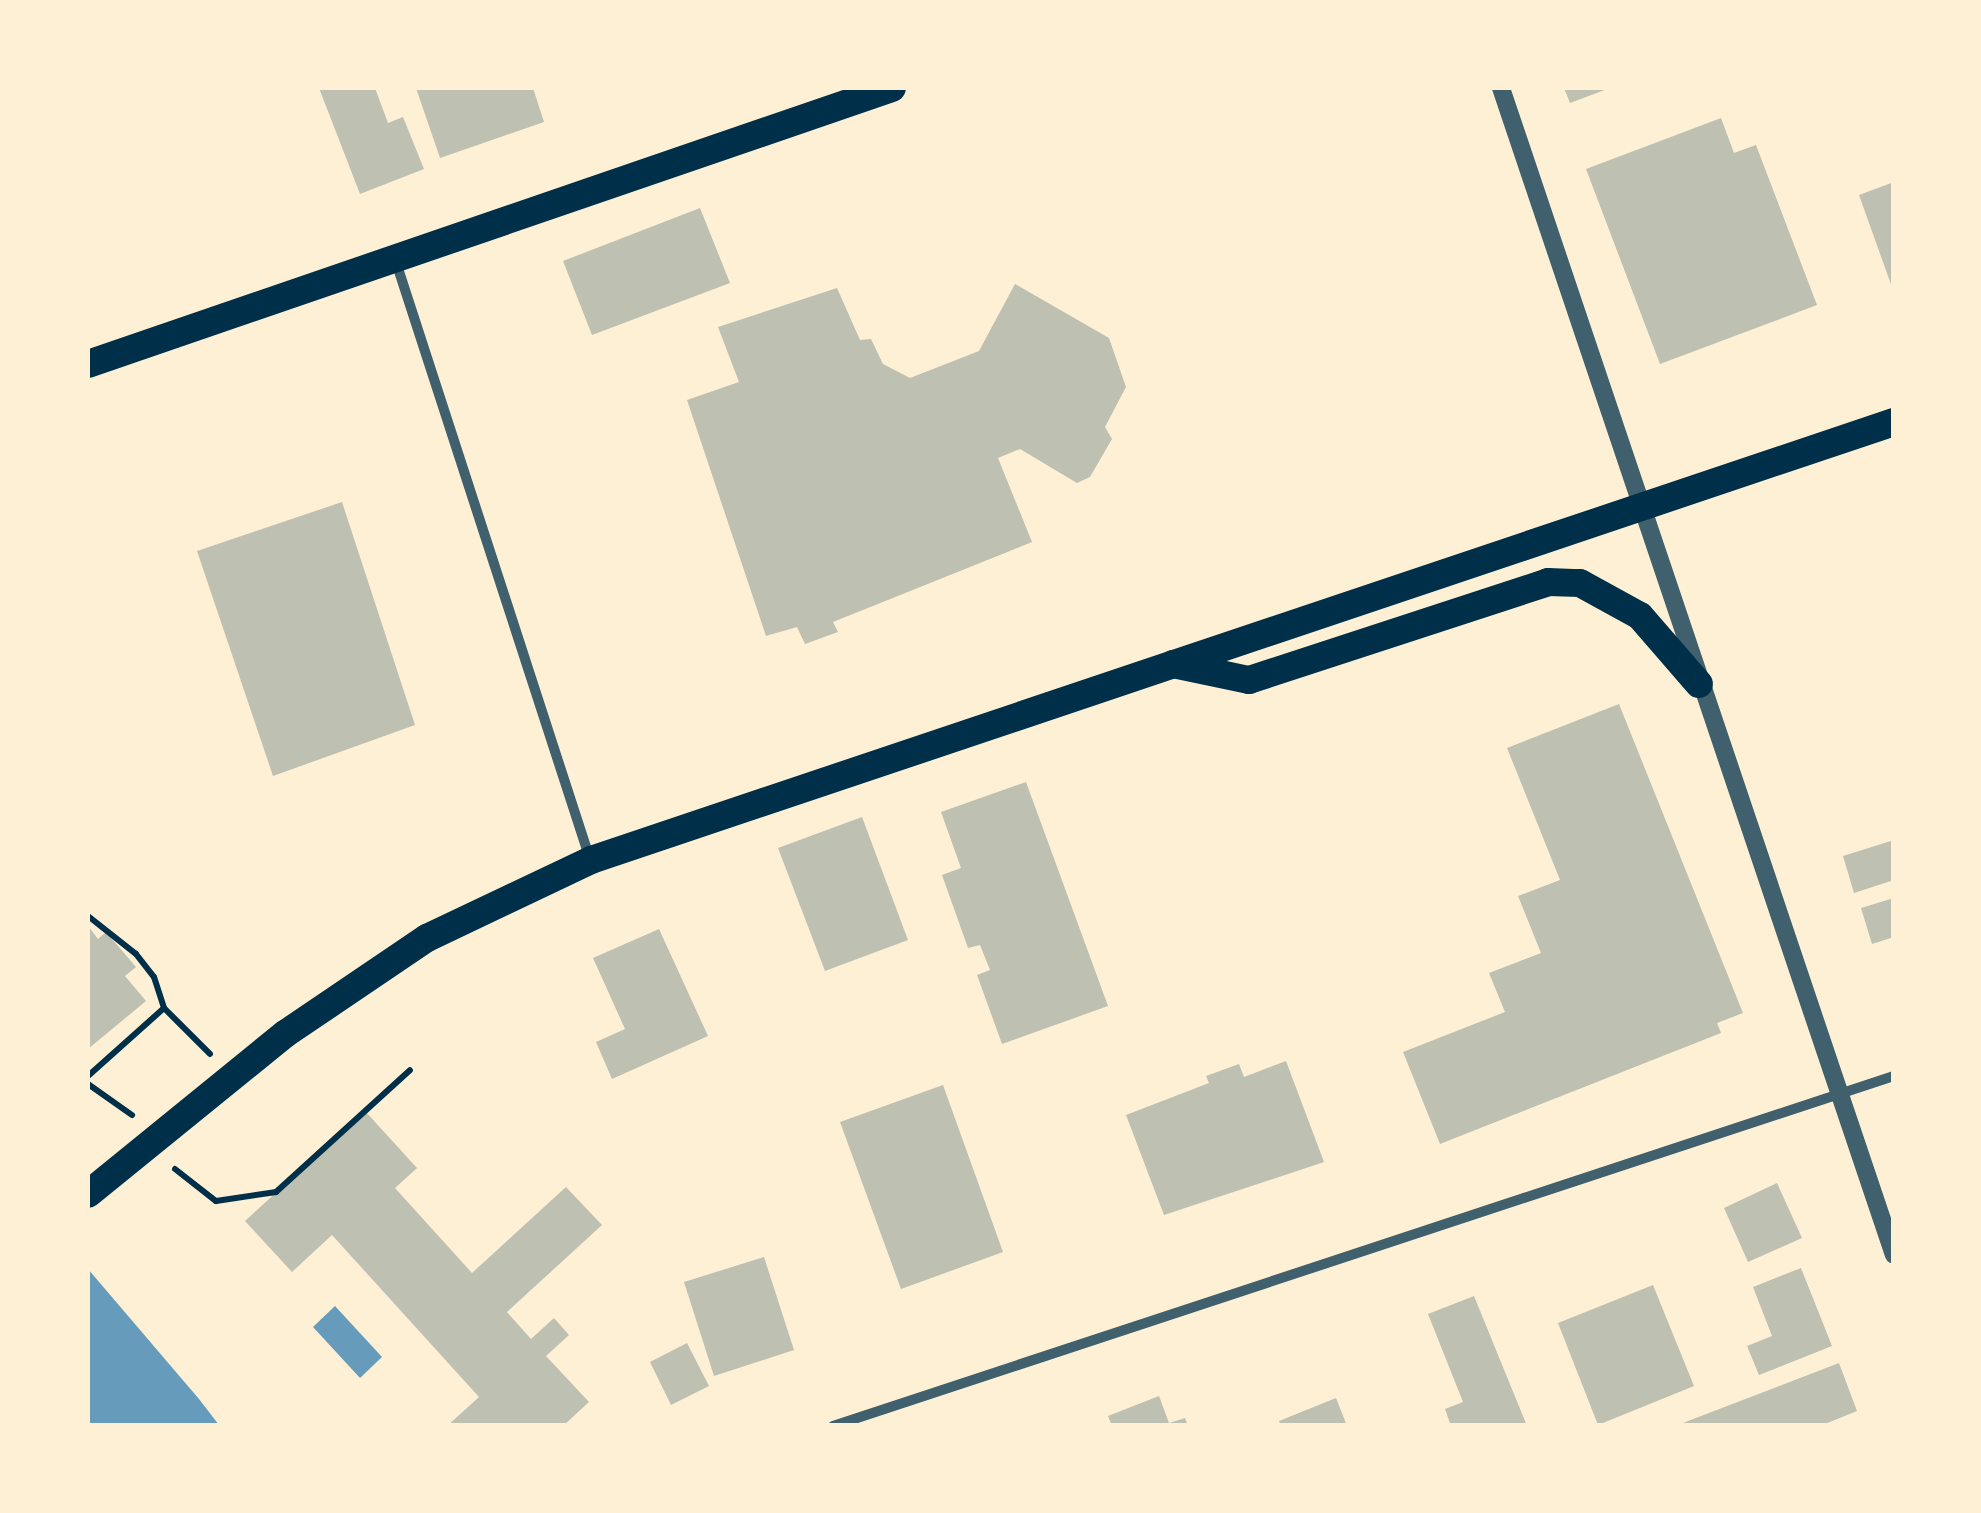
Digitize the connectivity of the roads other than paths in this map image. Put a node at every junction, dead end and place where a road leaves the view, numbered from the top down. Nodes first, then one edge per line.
1 (892, 88) edge
2 (1502, 88) edge
3 (394, 258) junction
4 (88, 364) edge
5 (1894, 422) edge
6 (1639, 506) junction
7 (1172, 664) junction
8 (1699, 684) junction
9 (590, 860) junction
10 (1894, 1076) edge
11 (1837, 1095) junction
12 (88, 1194) edge
13 (1894, 1255) edge
14 (833, 1426) edge

1 - 3 highway
2 - 6 street
3 - 4 highway
3 - 9 street
5 - 6 highway
6 - 7 highway
6 - 8 street
7 - 8 highway
7 - 9 highway
8 - 11 street
9 - 12 highway
10 - 11 street
11 - 13 street
11 - 14 street

